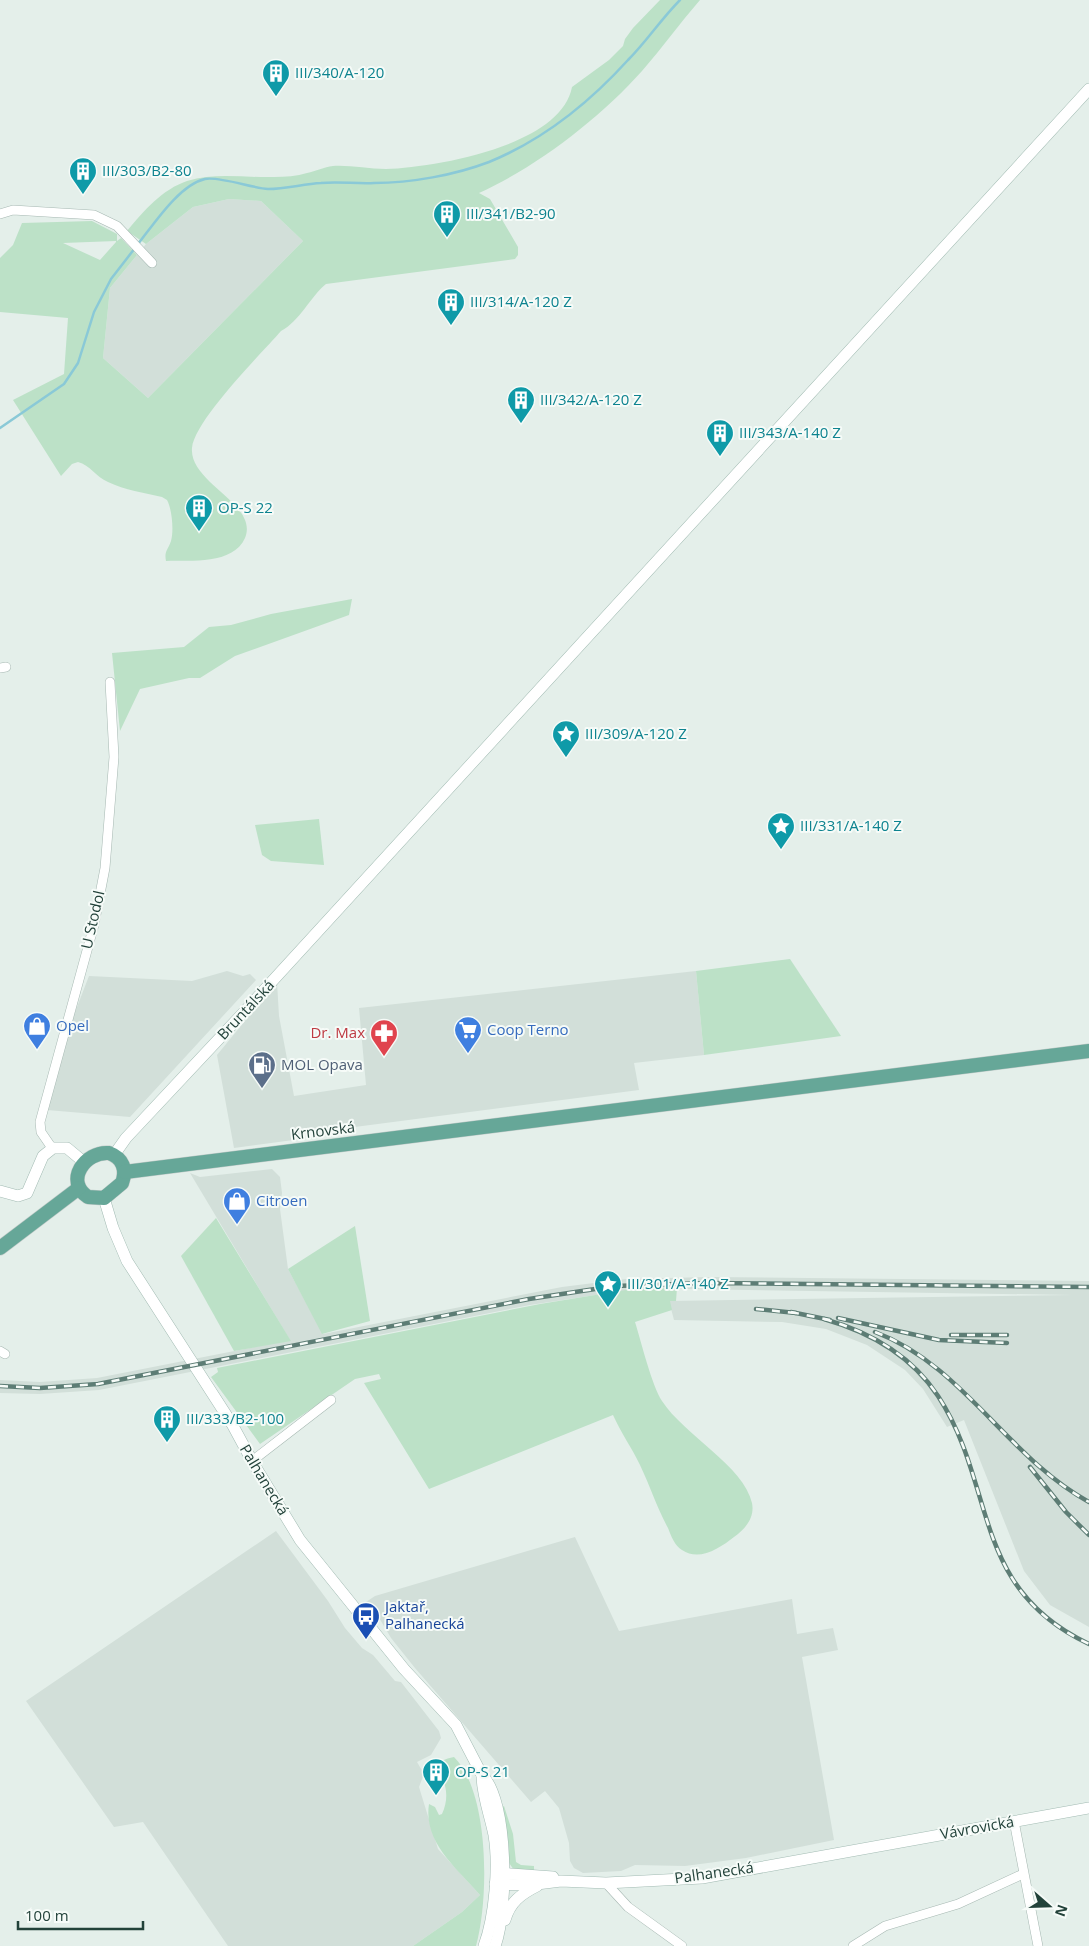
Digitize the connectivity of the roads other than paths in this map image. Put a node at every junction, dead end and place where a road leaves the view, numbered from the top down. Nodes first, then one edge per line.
1 (1089, 89) edge
2 (0, 214) edge
3 (152, 263) dead end
4 (110, 682) dead end
5 (1089, 1051) edge
6 (52, 1148) junction
7 (114, 1155) junction
8 (85, 1162) junction
9 (125, 1172) junction
10 (79, 1188) junction
11 (0, 1192) edge
12 (106, 1204) junction
13 (0, 1248) edge
14 (331, 1400) dead end
15 (252, 1461) junction
16 (1089, 1808) edge
17 (1014, 1822) junction
18 (864, 1848) joint
19 (1023, 1874) junction
20 (499, 1879) junction
21 (561, 1881) junction
22 (606, 1883) junction
23 (541, 1884) junction
24 (497, 1941) edge
25 (484, 1946) edge
26 (682, 1946) edge
27 (853, 1946) edge
28 (1038, 1946) edge

1 - 7 street, Bruntálská
2 - 3 street
4 - 6 street, U Stodol
5 - 9 main road, Krnovská
6 - 8 street
6 - 11 street
7 - 8 main road
7 - 9 main road
8 - 10 main road
9 - 12 main road
10 - 12 main road
10 - 13 main road
12 - 15 street, Palhanecká
14 - 15 street
15 - 20 street, Palhanecká
16 - 17 street, Vávrovická
17 - 18 street, Vávrovická
17 - 19 street
18 - 22 street, Palhanecká
19 - 27 street
19 - 28 street
20 - 21 street, Palhanecká
20 - 23 street, Palhanecká
20 - 24 street
20 - 25 street
21 - 22 street, Palhanecká
21 - 23 street, Palhanecká
22 - 26 street
23 - 24 street

